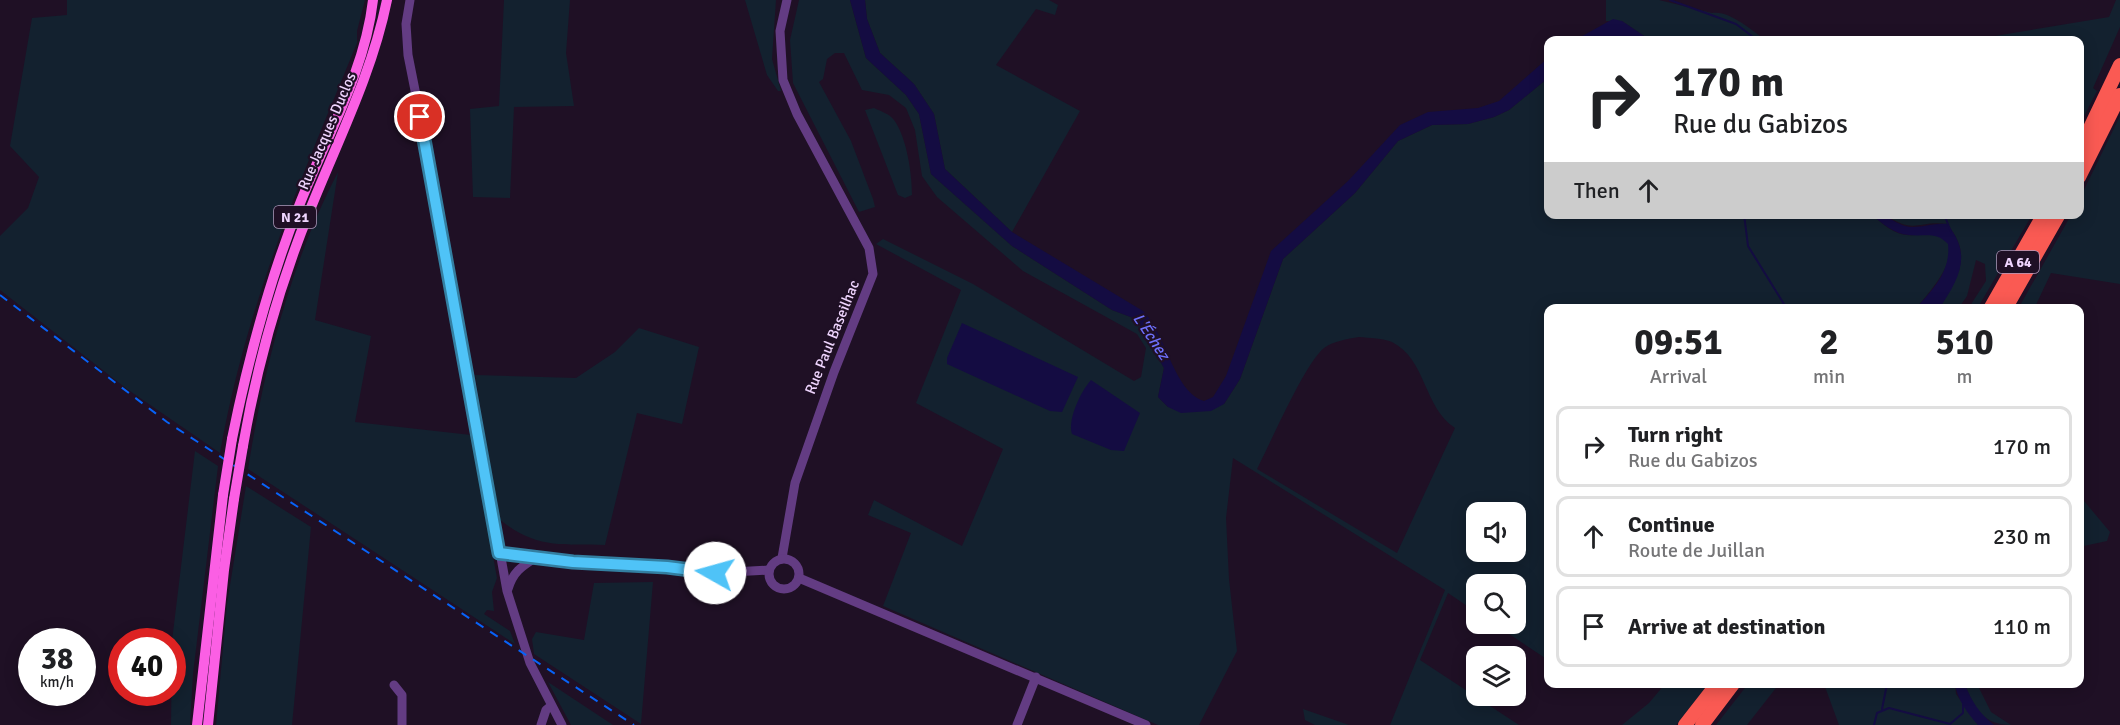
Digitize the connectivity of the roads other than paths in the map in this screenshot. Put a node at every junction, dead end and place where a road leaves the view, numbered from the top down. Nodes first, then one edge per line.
1 (373, 0) edge
2 (387, 0) edge
3 (410, 0) edge
4 (787, 0) edge
5 (2120, 65) edge
6 (2120, 95) edge
7 (2084, 141) edge
8 (2084, 167) edge
9 (2041, 219) edge
10 (2056, 219) edge
11 (1993, 304) edge
12 (2008, 304) edge
13 (229, 497) junction
14 (499, 553) junction
15 (535, 558) junction
16 (782, 558) junction
17 (770, 570) junction
18 (799, 578) junction
19 (507, 591) junction
20 (1036, 677) junction
21 (394, 685) dead end
22 (1714, 688) edge
23 (1730, 688) edge
24 (551, 706) junction
25 (197, 725) edge
26 (208, 725) edge
27 (402, 725) edge
28 (541, 725) edge
29 (562, 725) edge
30 (1017, 725) edge
31 (1146, 725) edge
32 (1685, 725) edge
33 (1702, 725) edge

1 - 13 main road, Rue Jacques Duclos / N 21, bridge
2 - 13 main road, Rue Jacques Duclos / N 21, bridge
3 - 14 street
4 - 16 street, Rue Paul Baseilhac
5 - 7 highway
6 - 8 highway
9 - 11 highway, A 64
10 - 12 highway, A 64
13 - 25 main road, N 21
13 - 26 main road, N 21
14 - 15 street
14 - 19 street
15 - 17 street
15 - 19 street
16 - 17 street
16 - 18 street
17 - 18 street
18 - 20 street
19 - 24 street
20 - 30 street
20 - 31 street
21 - 27 street
22 - 32 highway
23 - 33 highway
24 - 28 street
24 - 29 street

